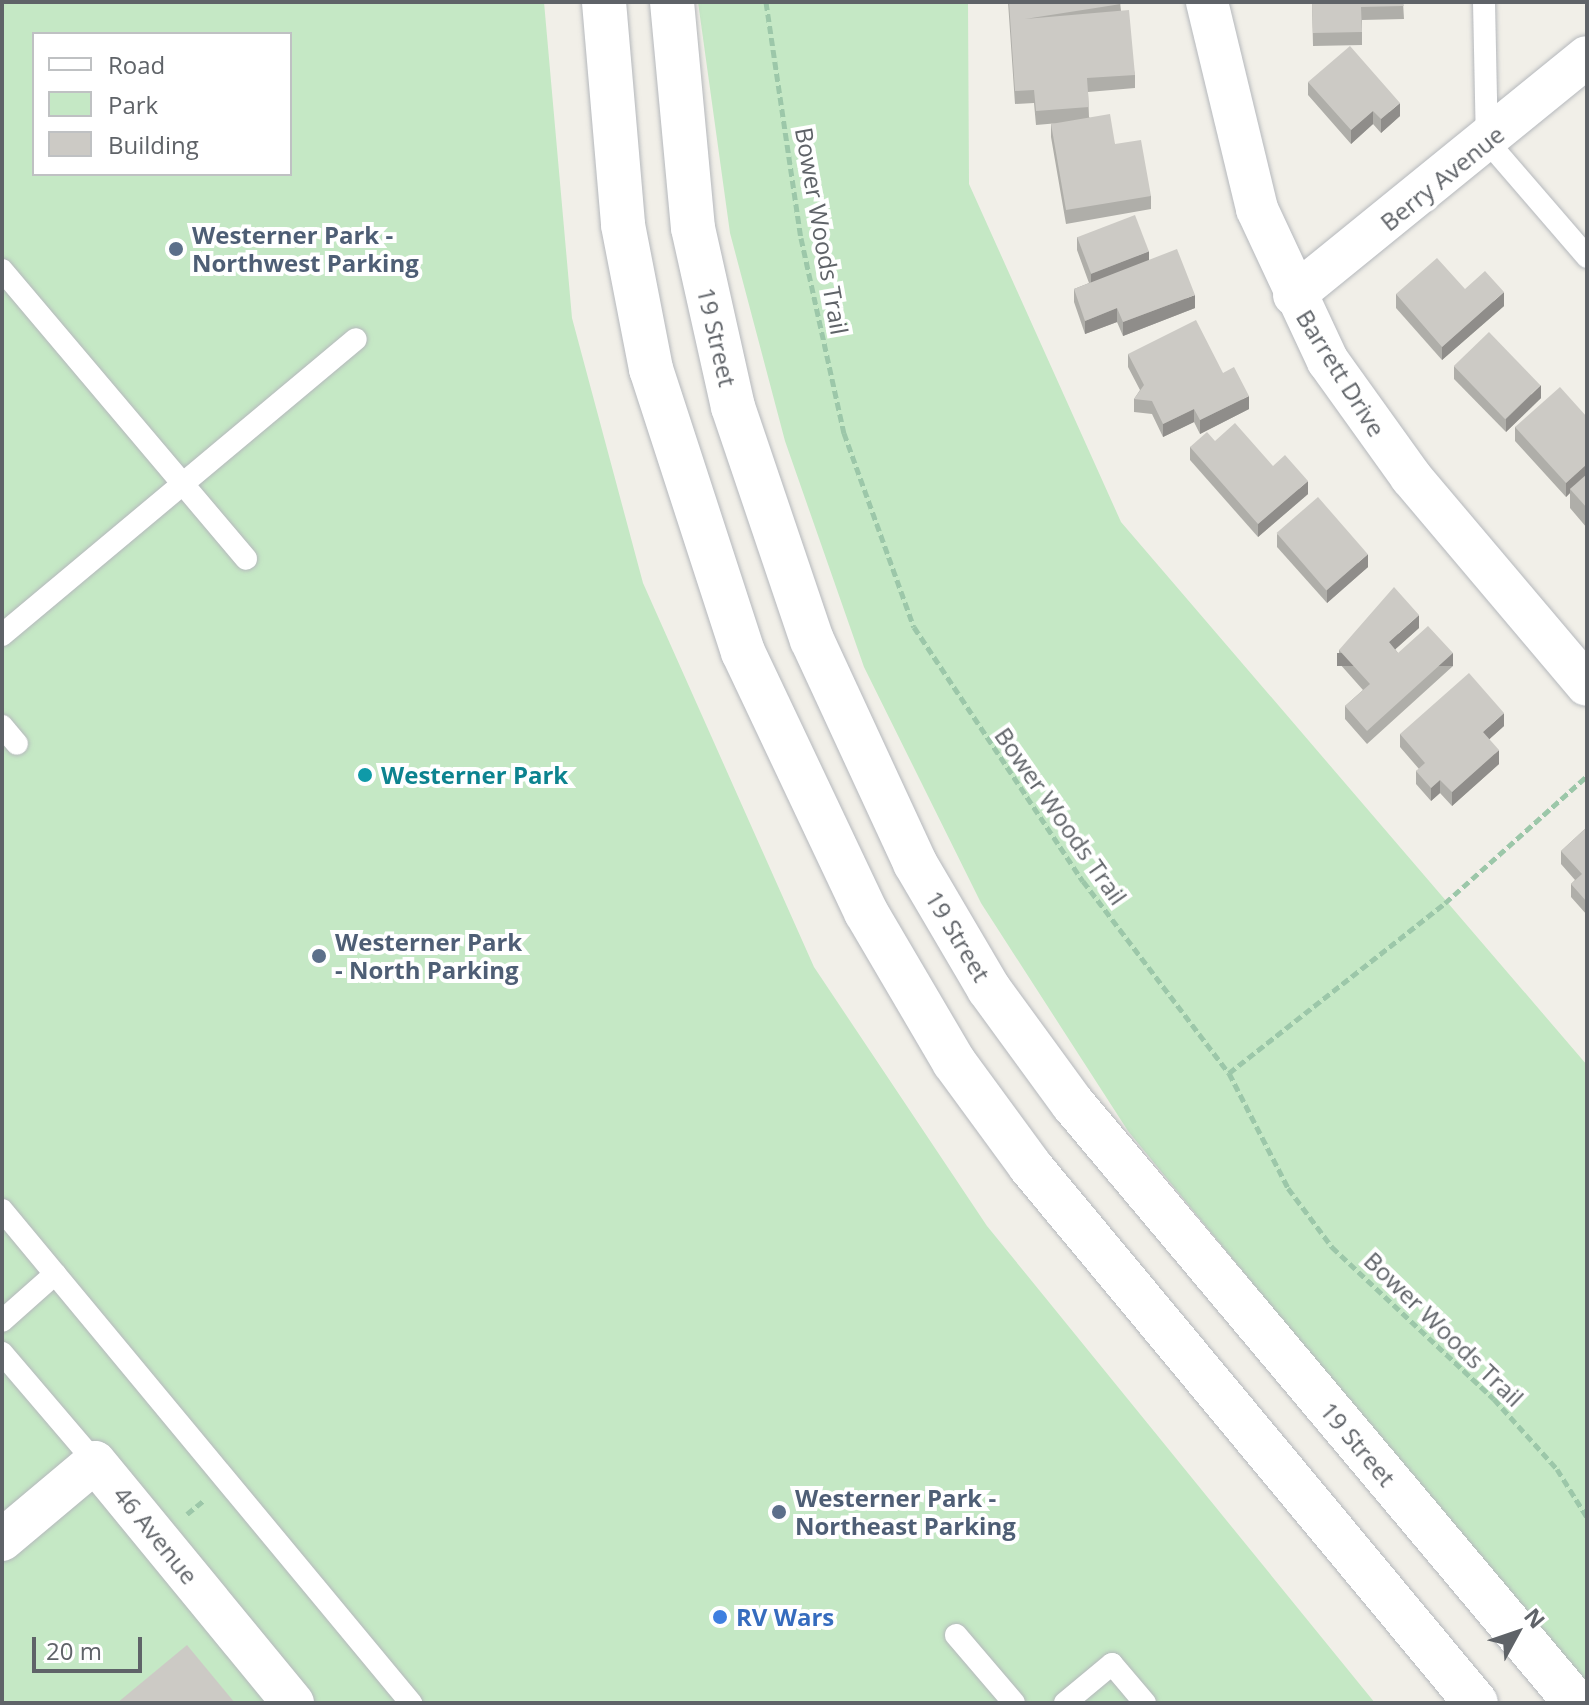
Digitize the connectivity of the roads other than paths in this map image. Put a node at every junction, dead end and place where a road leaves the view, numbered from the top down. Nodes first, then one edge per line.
1 (604, 2) edge
2 (672, 2) edge
3 (1207, 2) edge
4 (1484, 2) edge
5 (1587, 57) edge
6 (1487, 141) junction
7 (1587, 257) edge
8 (2, 270) edge
9 (1294, 295) junction
10 (356, 339) dead end
11 (182, 483) junction
12 (246, 559) dead end
13 (2, 635) edge
14 (1587, 685) edge
15 (2, 726) edge
16 (17, 744) dead end
17 (2, 1210) edge
18 (55, 1274) junction
19 (2, 1321) edge
20 (2, 1353) edge
21 (95, 1462) junction
22 (2, 1540) edge
23 (956, 1635) dead end
24 (293, 1703) edge
25 (411, 1703) edge
26 (1014, 1703) edge
27 (1065, 1703) edge
28 (1145, 1703) edge
29 (1476, 1703) edge
30 (1576, 1703) edge

1 - 29 main road
2 - 30 main road, 19 Street
3 - 9 street, Barrett Drive
4 - 6 lane
5 - 6 street, Berry Avenue
6 - 7 lane
6 - 9 street, Berry Avenue
8 - 11 lane
9 - 14 street, Barrett Drive
10 - 11 lane
11 - 12 lane
11 - 13 lane
15 - 16 lane
17 - 18 lane
18 - 19 lane
18 - 25 lane
20 - 21 lane
21 - 22 street
21 - 24 street, 46 Avenue
23 - 26 lane
27 - 28 lane

